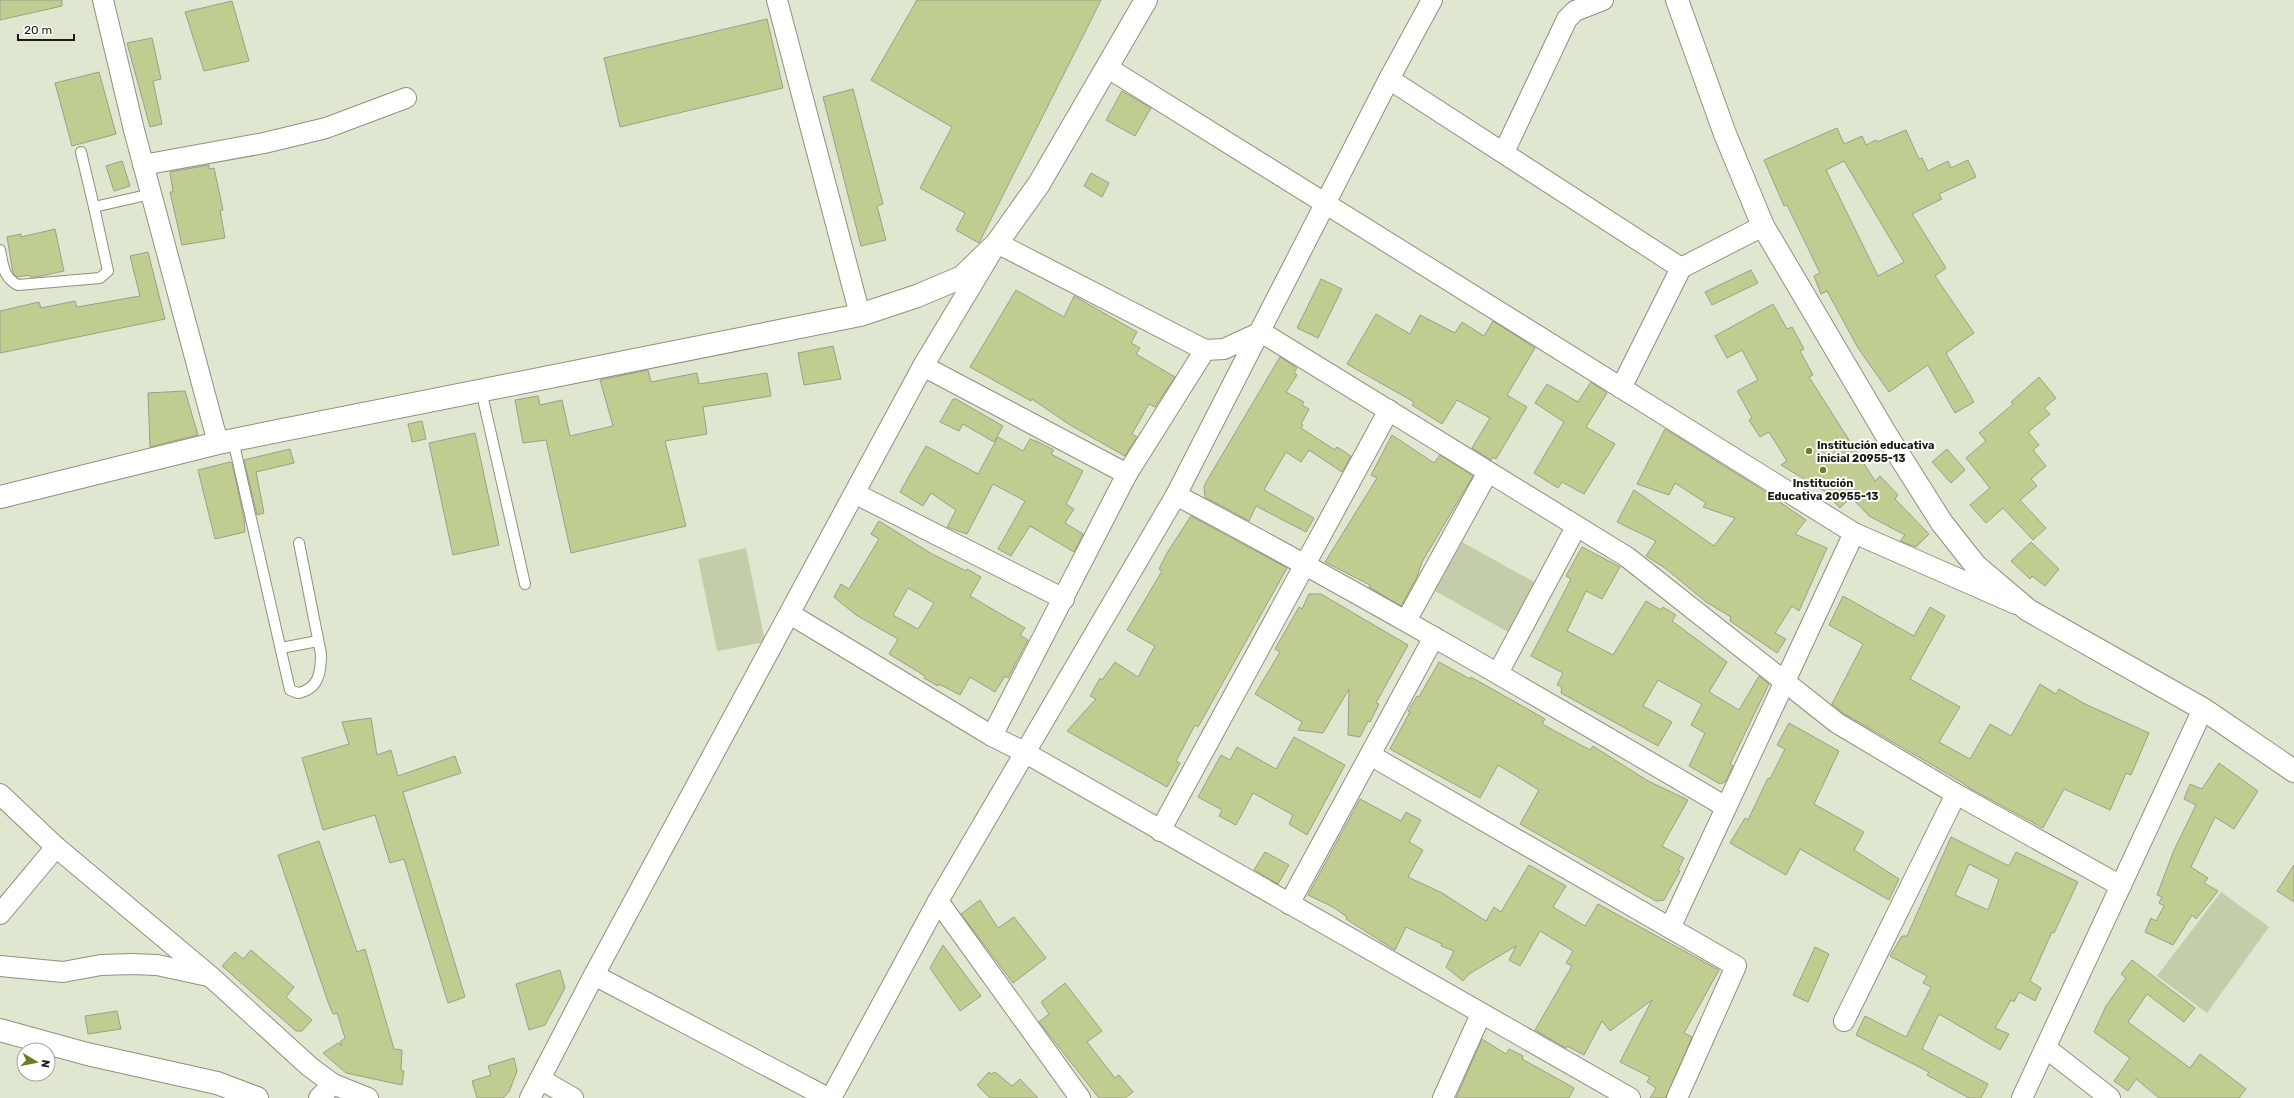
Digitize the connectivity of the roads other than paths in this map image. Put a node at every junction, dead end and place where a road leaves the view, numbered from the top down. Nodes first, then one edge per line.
1 (103, 0) edge
2 (777, 0) edge
3 (1146, 0) edge
4 (1432, 0) edge
5 (1603, 0) edge
6 (1677, 0) edge
7 (1108, 68) junction
8 (1389, 80) junction
9 (406, 98) dead end
10 (81, 152) dead end
11 (1504, 152) junction
12 (143, 165) junction
13 (151, 194) junction
14 (1326, 204) junction
15 (94, 206) junction
16 (1763, 226) junction
17 (997, 243) junction
18 (0, 250) edge
19 (1681, 268) junction
20 (860, 315) junction
21 (1261, 332) junction
22 (1205, 350) junction
23 (923, 366) junction
24 (1621, 388) junction
25 (481, 390) junction
26 (1389, 410) junction
27 (226, 441) junction
28 (1488, 472) junction
29 (1127, 474) junction
30 (856, 494) junction
31 (1176, 495) junction
32 (0, 497) edge
33 (1576, 527) junction
34 (1854, 533) junction
35 (299, 543) dead end
36 (1306, 563) junction
37 (525, 584) dead end
38 (1064, 599) junction
39 (2028, 610) junction
40 (790, 614) junction
41 (1406, 621) junction
42 (1434, 637) junction
43 (318, 641) junction
44 (281, 648) junction
45 (1498, 673) junction
46 (1784, 682) junction
47 (2203, 709) junction
48 (992, 736) junction
49 (1024, 752) junction
50 (1370, 754) junction
51 (2294, 771) edge
52 (0, 794) edge
53 (1956, 794) junction
54 (1726, 807) junction
55 (1160, 831) junction
56 (56, 847) junction
57 (2121, 886) junction
58 (938, 901) junction
59 (1289, 904) junction
60 (0, 914) edge
61 (1670, 928) junction
62 (0, 966) edge
63 (594, 975) junction
64 (210, 976) junction
65 (1482, 1014) junction
66 (1844, 1021) dead end
67 (0, 1030) edge
68 (2046, 1048) junction
69 (540, 1079) junction
70 (333, 1084) junction
71 (257, 1098) edge
72 (320, 1098) edge
73 (368, 1098) edge
74 (530, 1098) edge
75 (573, 1098) edge
76 (829, 1098) edge
77 (1080, 1098) edge
78 (1443, 1098) edge
79 (1630, 1098) edge
80 (1677, 1098) edge
81 (2022, 1098) edge
82 (2110, 1098) edge

1 - 12 street
2 - 20 street
3 - 7 street
4 - 8 street
5 - 11 street
6 - 16 street
7 - 14 street
7 - 17 street
8 - 11 street
8 - 14 street
9 - 12 street
10 - 15 lane
11 - 19 street
12 - 13 street
13 - 15 lane
13 - 27 street
14 - 21 street
14 - 24 street
15 - 18 lane
16 - 19 street
16 - 39 street
17 - 20 street
17 - 22 street
17 - 23 street
19 - 24 street
20 - 25 street
21 - 22 street
21 - 26 street
21 - 31 street
22 - 29 street
23 - 29 street
23 - 30 street
24 - 34 street
25 - 27 street
25 - 37 lane
26 - 28 street
26 - 36 street
27 - 32 street
27 - 44 lane
28 - 33 street
28 - 41 street
29 - 38 street
30 - 38 street
30 - 40 street
31 - 36 street
31 - 49 street
33 - 45 street
33 - 46 street
34 - 39 street
34 - 46 street
35 - 43 lane
36 - 41 street
36 - 55 street
38 - 48 street
39 - 47 street
40 - 48 street
40 - 63 street
41 - 42 street
42 - 45 street
42 - 50 street
43 - 44 lane
43 - 44 lane
45 - 54 street
46 - 53 street
46 - 54 street
47 - 51 street
47 - 57 street
48 - 49 street
49 - 55 street
49 - 58 street
50 - 59 street
50 - 61 street
52 - 56 street
53 - 57 street
53 - 66 street
54 - 61 street
55 - 59 street
56 - 60 street
56 - 64 street
57 - 68 street
58 - 76 street
58 - 77 street
59 - 65 street
61 - 80 street
62 - 64 street
63 - 69 street
63 - 76 street
64 - 70 street
65 - 78 street
65 - 79 street
67 - 71 street
68 - 81 street
68 - 82 street
69 - 74 street
69 - 75 street
70 - 72 street
70 - 73 street

